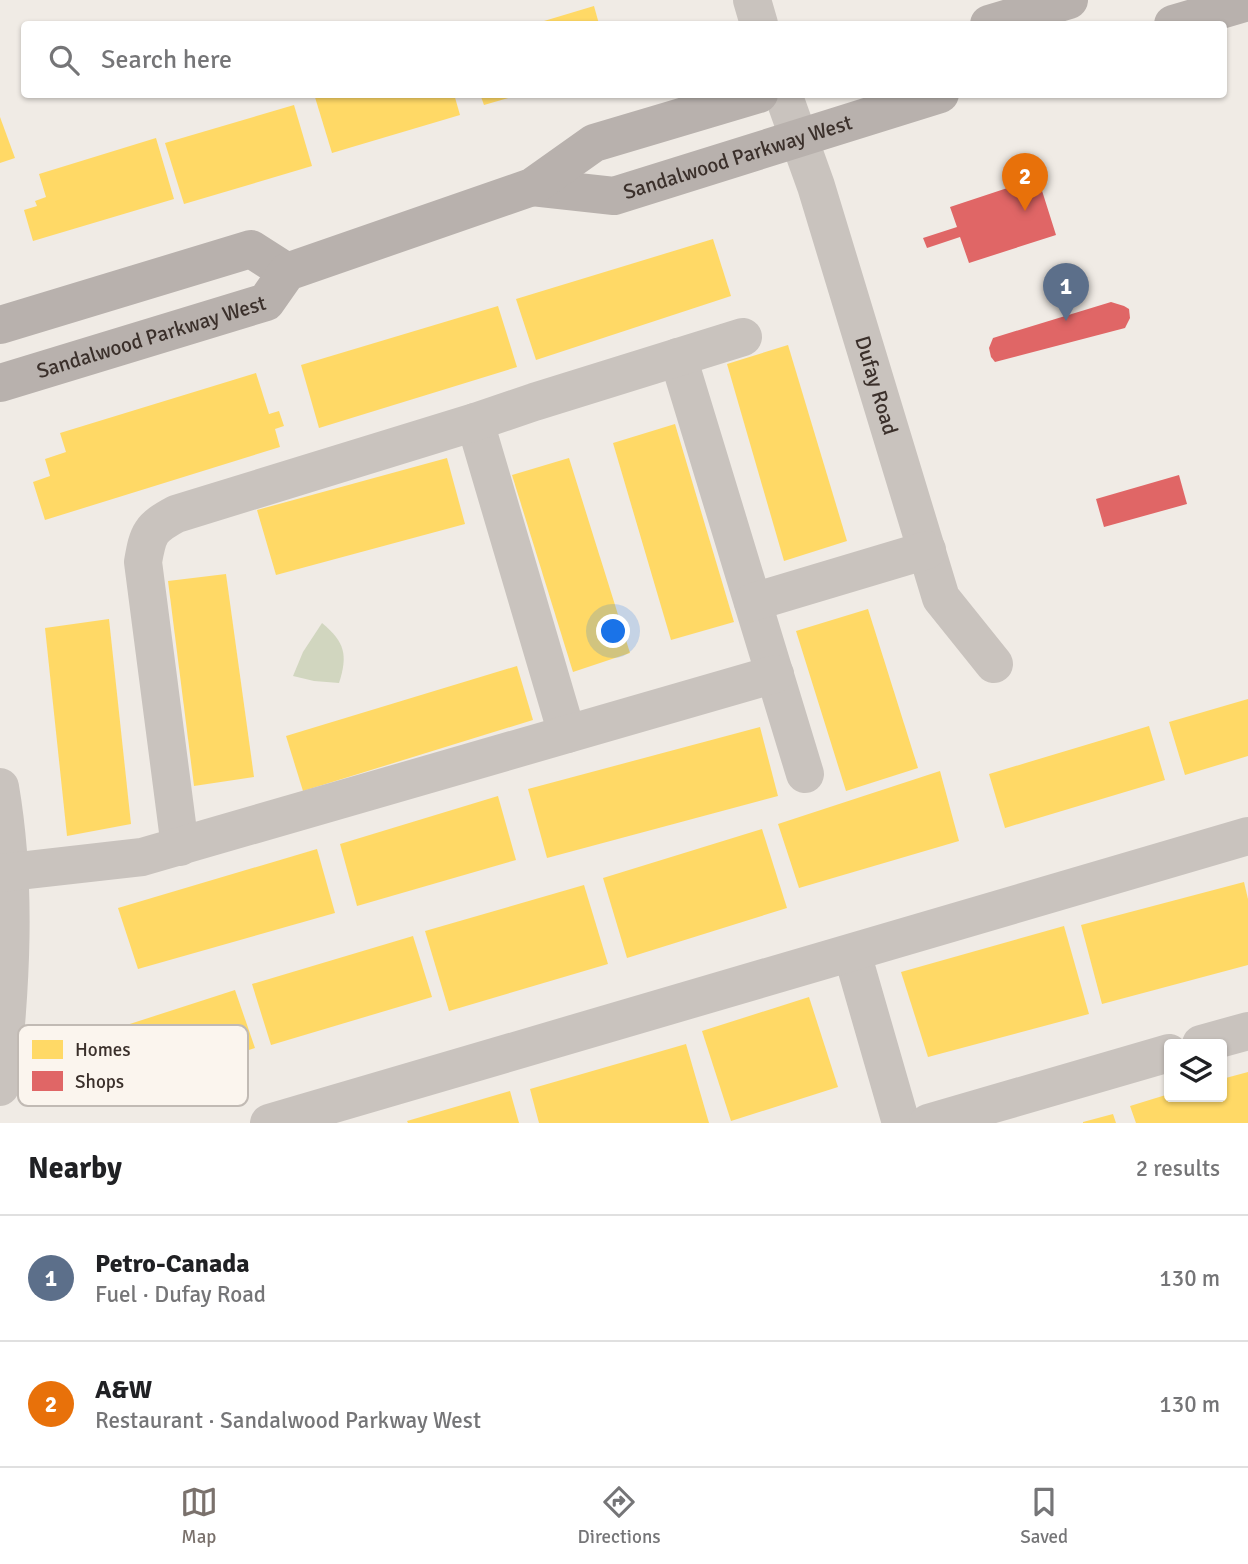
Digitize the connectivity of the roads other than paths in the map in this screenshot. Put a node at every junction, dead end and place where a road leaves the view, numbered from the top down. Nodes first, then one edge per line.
1 (752, 0) edge
2 (1063, 1) edge
3 (1248, 2) edge
4 (759, 21) edge
5 (999, 21) edge
6 (1183, 21) edge
7 (746, 98) edge
8 (784, 98) edge
9 (927, 98) edge
10 (798, 137) junction
11 (532, 187) junction
12 (287, 272) junction
13 (0, 325) edge
14 (743, 337) dead end
15 (678, 357) junction
16 (0, 383) edge
17 (475, 422) junction
18 (926, 550) junction
19 (753, 602) junction
20 (995, 664) dead end
21 (775, 674) junction
22 (567, 734) junction
23 (806, 774) dead end
24 (0, 787) edge
25 (1248, 836) edge
26 (180, 847) junction
27 (5, 872) edge
28 (852, 953) junction
29 (1248, 1031) edge
30 (1219, 1039) edge
31 (1164, 1054) edge
32 (0, 1087) edge
33 (269, 1123) edge
34 (901, 1123) edge
35 (928, 1123) edge

1 - 4 street
2 - 5 main road
3 - 6 main road
7 - 11 main road, Sandalwood Parkway West
8 - 10 street, Dufay Road
9 - 10 main road, Sandalwood Parkway West
10 - 11 main road, Sandalwood Parkway West
10 - 18 street, Dufay Road
11 - 12 main road, Sandalwood Parkway West
12 - 13 main road, Sandalwood Parkway West
12 - 16 main road, Sandalwood Parkway West
14 - 15 street
15 - 17 street
15 - 19 street
17 - 22 street
17 - 26 street
18 - 19 street
18 - 20 street, Dufay Road
19 - 21 street
21 - 22 street
21 - 23 street
22 - 26 street
24 - 27 street
25 - 28 street
26 - 27 street
27 - 32 street
28 - 33 street
28 - 34 street
29 - 30 street
31 - 35 street

